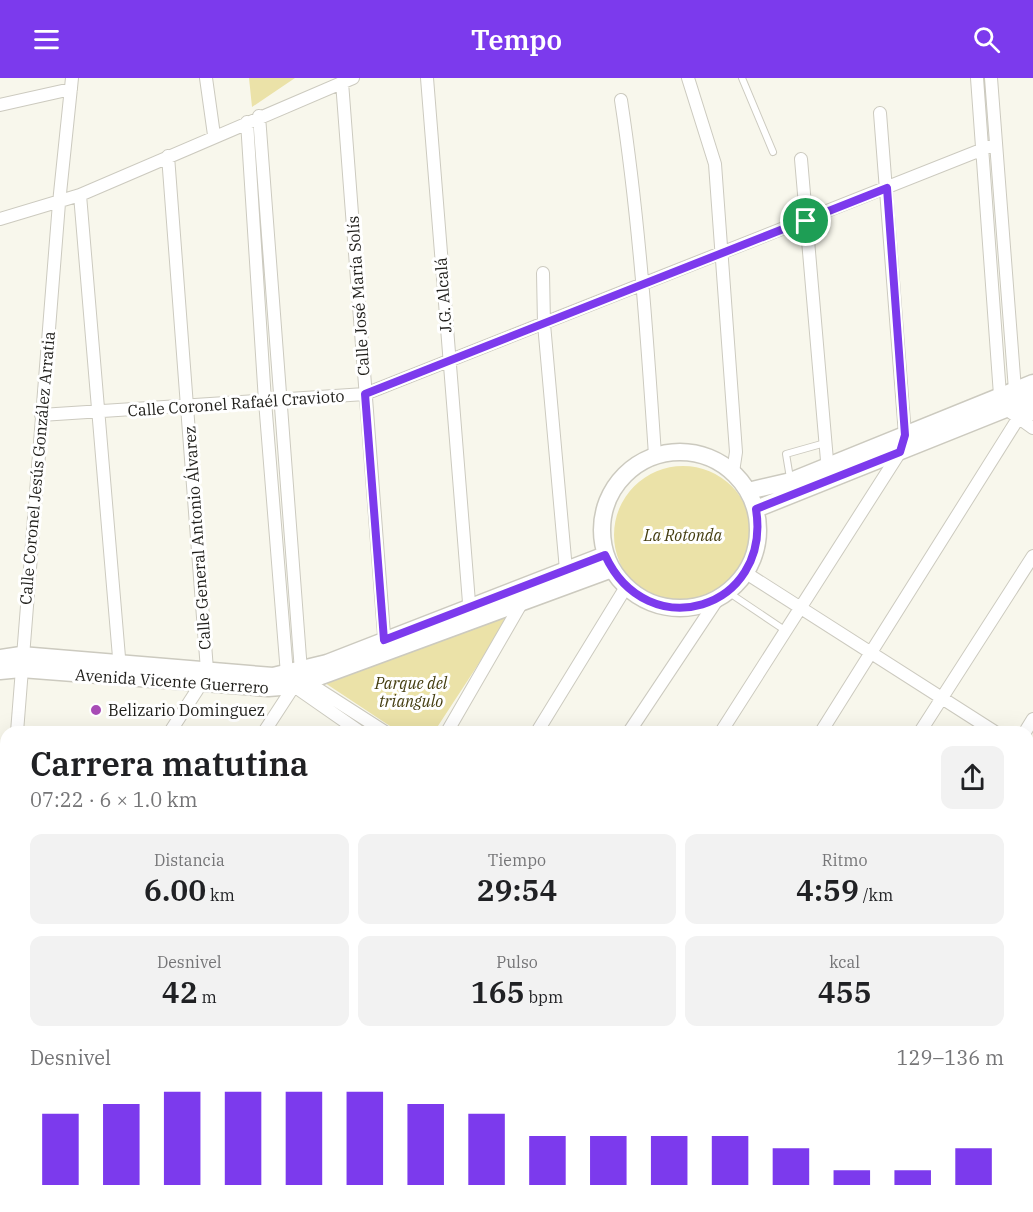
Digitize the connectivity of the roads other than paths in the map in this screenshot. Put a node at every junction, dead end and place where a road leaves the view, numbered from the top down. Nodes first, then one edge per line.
1 (206, 78) edge
2 (426, 78) edge
3 (688, 78) edge
4 (742, 78) edge
5 (978, 78) edge
6 (991, 78) edge
7 (346, 79) edge
8 (71, 83) edge
9 (621, 100) dead end
10 (0, 105) edge
11 (880, 113) dead end
12 (253, 119) junction
13 (214, 135) junction
14 (996, 144) junction
15 (983, 149) junction
16 (773, 152) dead end
17 (168, 156) junction
18 (801, 159) dead end
19 (887, 188) junction
20 (80, 195) junction
21 (59, 203) junction
22 (0, 219) edge
23 (806, 221) junction
24 (722, 254) junction
25 (543, 273) dead end
26 (643, 286) junction
27 (544, 324) junction
28 (448, 361) junction
29 (1033, 383) edge
30 (365, 394) junction
31 (265, 401) junction
32 (279, 401) junction
33 (1018, 404) edge
34 (187, 406) junction
35 (99, 413) junction
36 (41, 415) junction
37 (1033, 428) edge
38 (905, 435) junction
39 (825, 444) junction
40 (900, 452) junction
41 (655, 455) junction
42 (733, 472) junction
43 (828, 473) junction
44 (791, 481) junction
45 (748, 491) junction
46 (756, 509) junction
47 (1033, 556) edge
48 (609, 562) junction
49 (566, 570) junction
50 (746, 573) junction
51 (529, 585) junction
52 (626, 587) junction
53 (722, 596) junction
54 (524, 601) junction
55 (801, 608) junction
56 (470, 614) junction
57 (786, 631) junction
58 (384, 646) junction
59 (871, 653) junction
60 (0, 658) edge
61 (21, 662) junction
62 (121, 670) junction
63 (0, 671) edge
64 (204, 677) junction
65 (297, 679) junction
66 (942, 698) junction
67 (17, 726) edge
68 (175, 726) edge
69 (268, 726) edge
70 (350, 726) edge
71 (375, 726) edge
72 (451, 726) edge
73 (541, 726) edge
74 (633, 726) edge
75 (725, 726) edge
76 (825, 726) edge
77 (924, 726) edge
78 (986, 726) edge

1 - 13 street
2 - 28 street, J.G. Alcalá
3 - 24 street
4 - 16 lane
5 - 15 street
6 - 14 street
7 - 12 street
7 - 30 street, Calle José María Solís
8 - 10 street
8 - 21 street, Calle Coronel Jesús González Arratia
9 - 26 street
11 - 19 street
12 - 13 street
12 - 31 street
12 - 32 street
13 - 17 street
14 - 15 street, Calle Coronel Rafaél Cravioto
14 - 33 street
15 - 19 street, Calle Coronel Rafaél Cravioto
15 - 33 street
17 - 20 street
17 - 34 street, Calle General Antonio Álvarez
18 - 23 street
19 - 23 street, Calle Coronel Rafaél Cravioto
19 - 38 street
20 - 21 street
20 - 35 street
21 - 22 street
21 - 36 street, Calle Coronel Jesús González Arratia
23 - 24 street, Calle Coronel Rafaél Cravioto
23 - 39 street
24 - 26 street, Calle Coronel Rafaél Cravioto
24 - 42 street
25 - 27 street
26 - 27 street, Calle Coronel Rafaél Cravioto
26 - 41 street
27 - 28 street, Calle Coronel Rafaél Cravioto
27 - 49 street
28 - 30 street, Calle Coronel Rafaél Cravioto
28 - 56 street, J.G. Alcalá
29 - 33 main road
30 - 32 street, Calle Coronel Rafaél Cravioto
30 - 58 street, Calle José María Solís
31 - 32 street, Calle Coronel Rafaél Cravioto
31 - 34 street, Calle Coronel Rafaél Cravioto
31 - 65 street
32 - 65 street
33 - 37 street
33 - 38 main road
33 - 40 main road
33 - 59 street
34 - 35 street, Calle Coronel Rafaél Cravioto
34 - 64 street, Calle General Antonio Álvarez
35 - 36 street, Calle Coronel Rafaél Cravioto
35 - 62 street
36 - 61 street, Calle Coronel Jesús González Arratia
38 - 40 street
38 - 43 main road
39 - 43 street
39 - 44 lane
40 - 43 main road
40 - 55 street
41 - 42 main road
41 - 48 main road
42 - 45 main road
43 - 44 main road
43 - 46 main road
44 - 45 main road
45 - 46 main road
46 - 50 main road
47 - 66 street
48 - 49 main road, Avenida Vicente Guerrero
48 - 52 main road
48 - 54 main road, Avenida Vicente Guerrero
49 - 51 main road, Avenida Vicente Guerrero
50 - 53 main road
50 - 55 street
51 - 54 street
51 - 56 main road, Avenida Vicente Guerrero
52 - 53 main road
52 - 73 street
53 - 57 lane
53 - 74 street
54 - 56 main road, Avenida Vicente Guerrero
54 - 72 street
55 - 57 street
55 - 59 street
56 - 58 main road, Avenida Vicente Guerrero
57 - 75 street
58 - 65 main road, Avenida Vicente Guerrero
59 - 66 street
59 - 76 street
60 - 61 main road, Avenida Vicente Guerrero
61 - 62 main road, Avenida Vicente Guerrero
61 - 63 main road, Avenida Vicente Guerrero
61 - 67 street, Calle Coronel Jesús González Arratia
62 - 64 main road, Avenida Vicente Guerrero
64 - 65 main road, Avenida Vicente Guerrero
64 - 68 street
65 - 69 street
65 - 70 street
65 - 71 street
66 - 77 street
66 - 78 street

